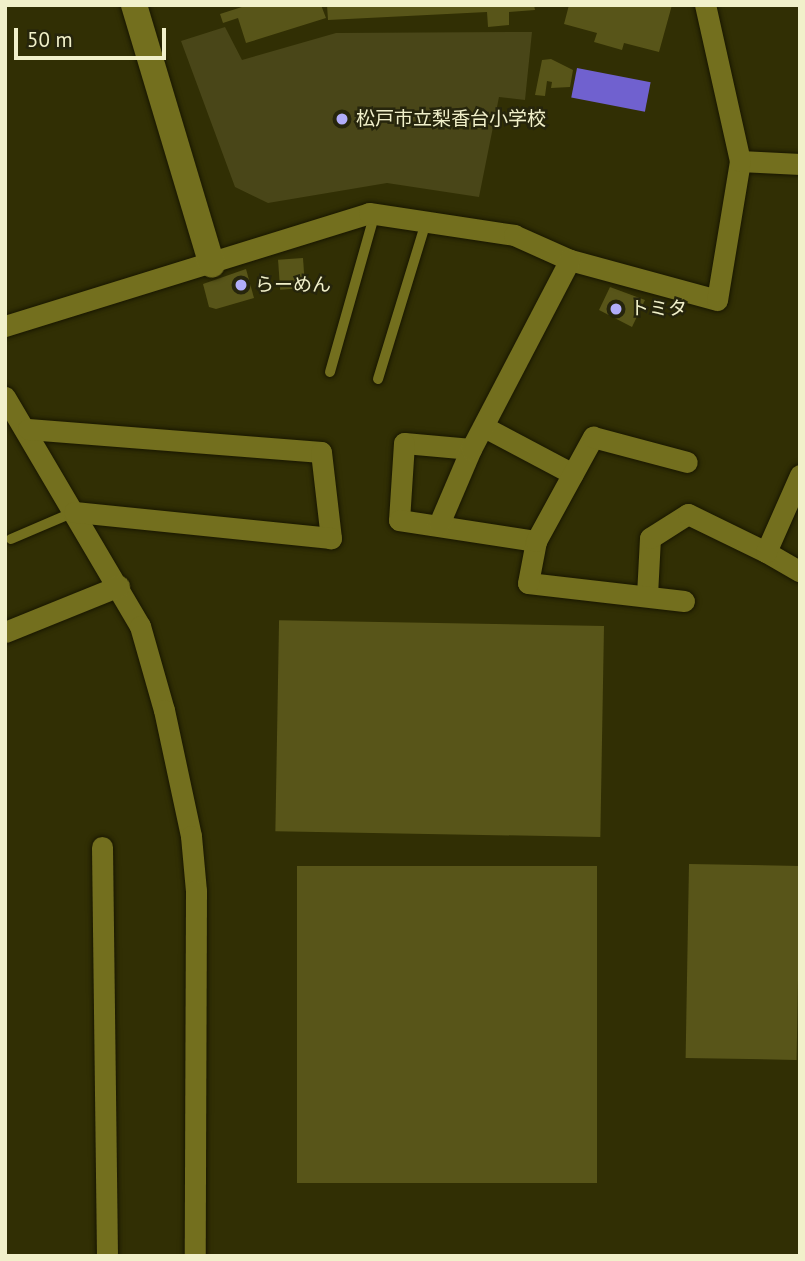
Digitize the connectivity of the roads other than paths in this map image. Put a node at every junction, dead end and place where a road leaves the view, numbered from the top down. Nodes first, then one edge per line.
1 (134, 5) edge
2 (705, 5) edge
3 (740, 161) junction
4 (800, 164) edge
5 (375, 213) junction
6 (426, 222) junction
7 (570, 260) junction
8 (212, 265) junction
9 (5, 326) edge
10 (330, 372) dead end
11 (378, 379) dead end
12 (5, 397) edge
13 (486, 428) junction
14 (28, 429) junction
15 (471, 449) junction
16 (687, 461) dead end
17 (573, 474) junction
18 (800, 475) edge
19 (74, 512) junction
20 (439, 524) junction
21 (11, 539) dead end
22 (536, 541) junction
23 (766, 552) junction
24 (800, 572) edge
25 (119, 586) junction
26 (647, 595) junction
27 (684, 601) dead end
28 (5, 632) edge
29 (102, 846) dead end
30 (107, 1256) edge
31 (195, 1256) edge

1 - 8 street
2 - 3 street
3 - 4 street
3 - 7 street
5 - 6 street
5 - 8 street
5 - 10 lane
6 - 7 street
6 - 11 lane
7 - 13 street
8 - 9 street
12 - 14 street
13 - 15 street
13 - 17 street
14 - 19 street
14 - 19 street
15 - 20 street
15 - 20 street
16 - 17 street
17 - 22 street
18 - 23 street
19 - 21 lane
19 - 25 street
20 - 22 street
22 - 26 street
23 - 24 street
23 - 26 street
25 - 28 street
25 - 31 street
26 - 27 street
29 - 30 street

